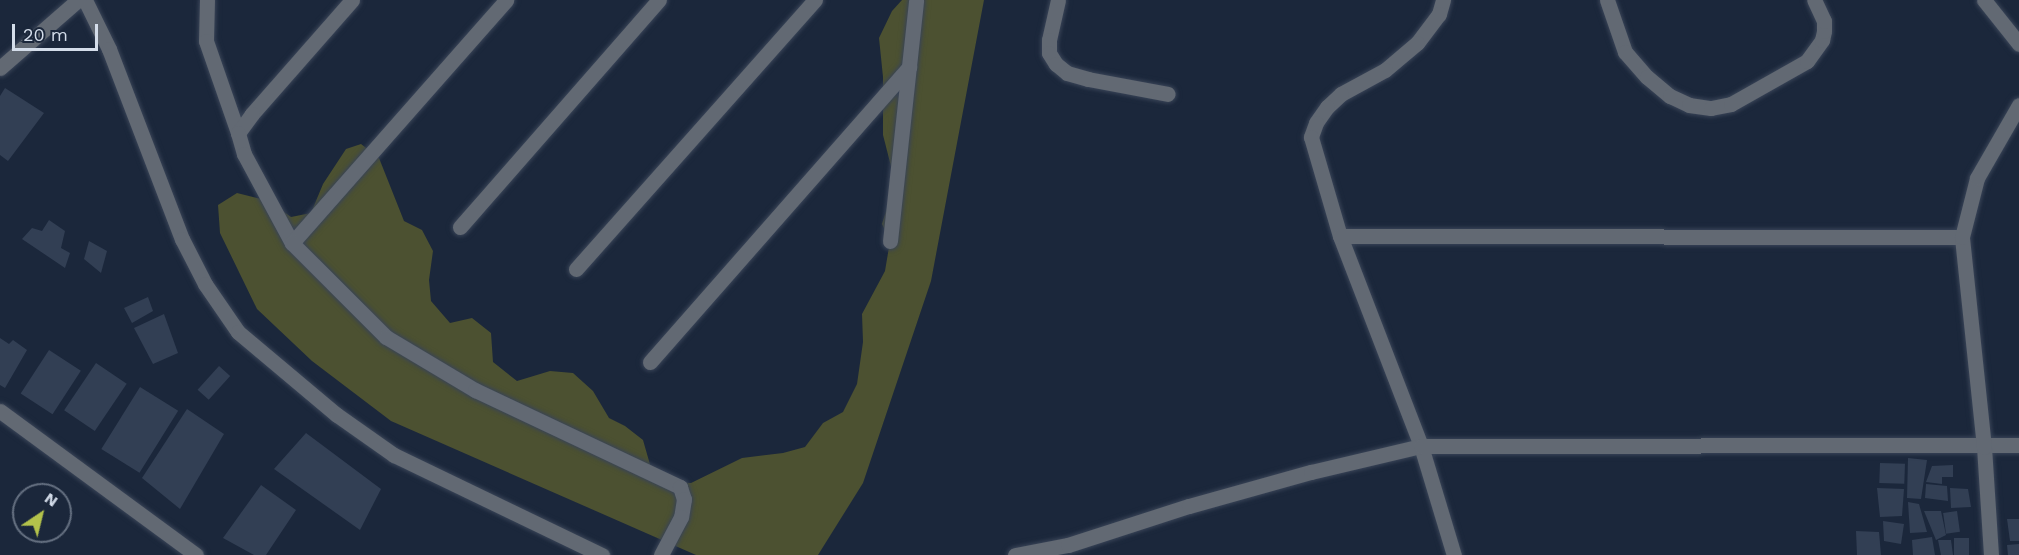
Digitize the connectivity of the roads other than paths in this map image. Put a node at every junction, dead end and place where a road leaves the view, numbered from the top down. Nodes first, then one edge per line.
1 (78, 0) edge
2 (85, 0) edge
3 (207, 0) edge
4 (352, 0) edge
5 (506, 0) edge
6 (659, 0) edge
7 (815, 0) edge
8 (916, 0) edge
9 (1058, 0) edge
10 (1443, 0) edge
11 (1607, 0) edge
12 (1814, 0) edge
13 (1984, 0) edge
14 (2019, 44) edge
15 (909, 67) junction
16 (0, 68) edge
17 (1168, 94) dead end
18 (2019, 105) edge
19 (238, 133) junction
20 (460, 227) dead end
21 (1340, 236) junction
22 (1962, 237) junction
23 (890, 240) dead end
24 (292, 243) junction
25 (576, 268) dead end
26 (650, 362) dead end
27 (0, 411) edge
28 (2019, 445) edge
29 (1421, 446) junction
30 (1984, 447) junction
31 (196, 555) edge
32 (602, 555) edge
33 (661, 555) edge
34 (1015, 555) edge
35 (1454, 555) edge
36 (1991, 555) edge

1 - 16 street
2 - 32 street
3 - 19 street
4 - 19 street
5 - 24 street
6 - 20 street
7 - 25 street
8 - 15 street
9 - 17 street
10 - 21 street
11 - 12 street
13 - 14 street
15 - 23 street
15 - 26 street
18 - 22 street
19 - 24 street
21 - 22 street
21 - 29 street
22 - 30 street
24 - 33 street
27 - 31 street
28 - 30 street
29 - 30 street
29 - 34 street
29 - 35 street
30 - 36 street

